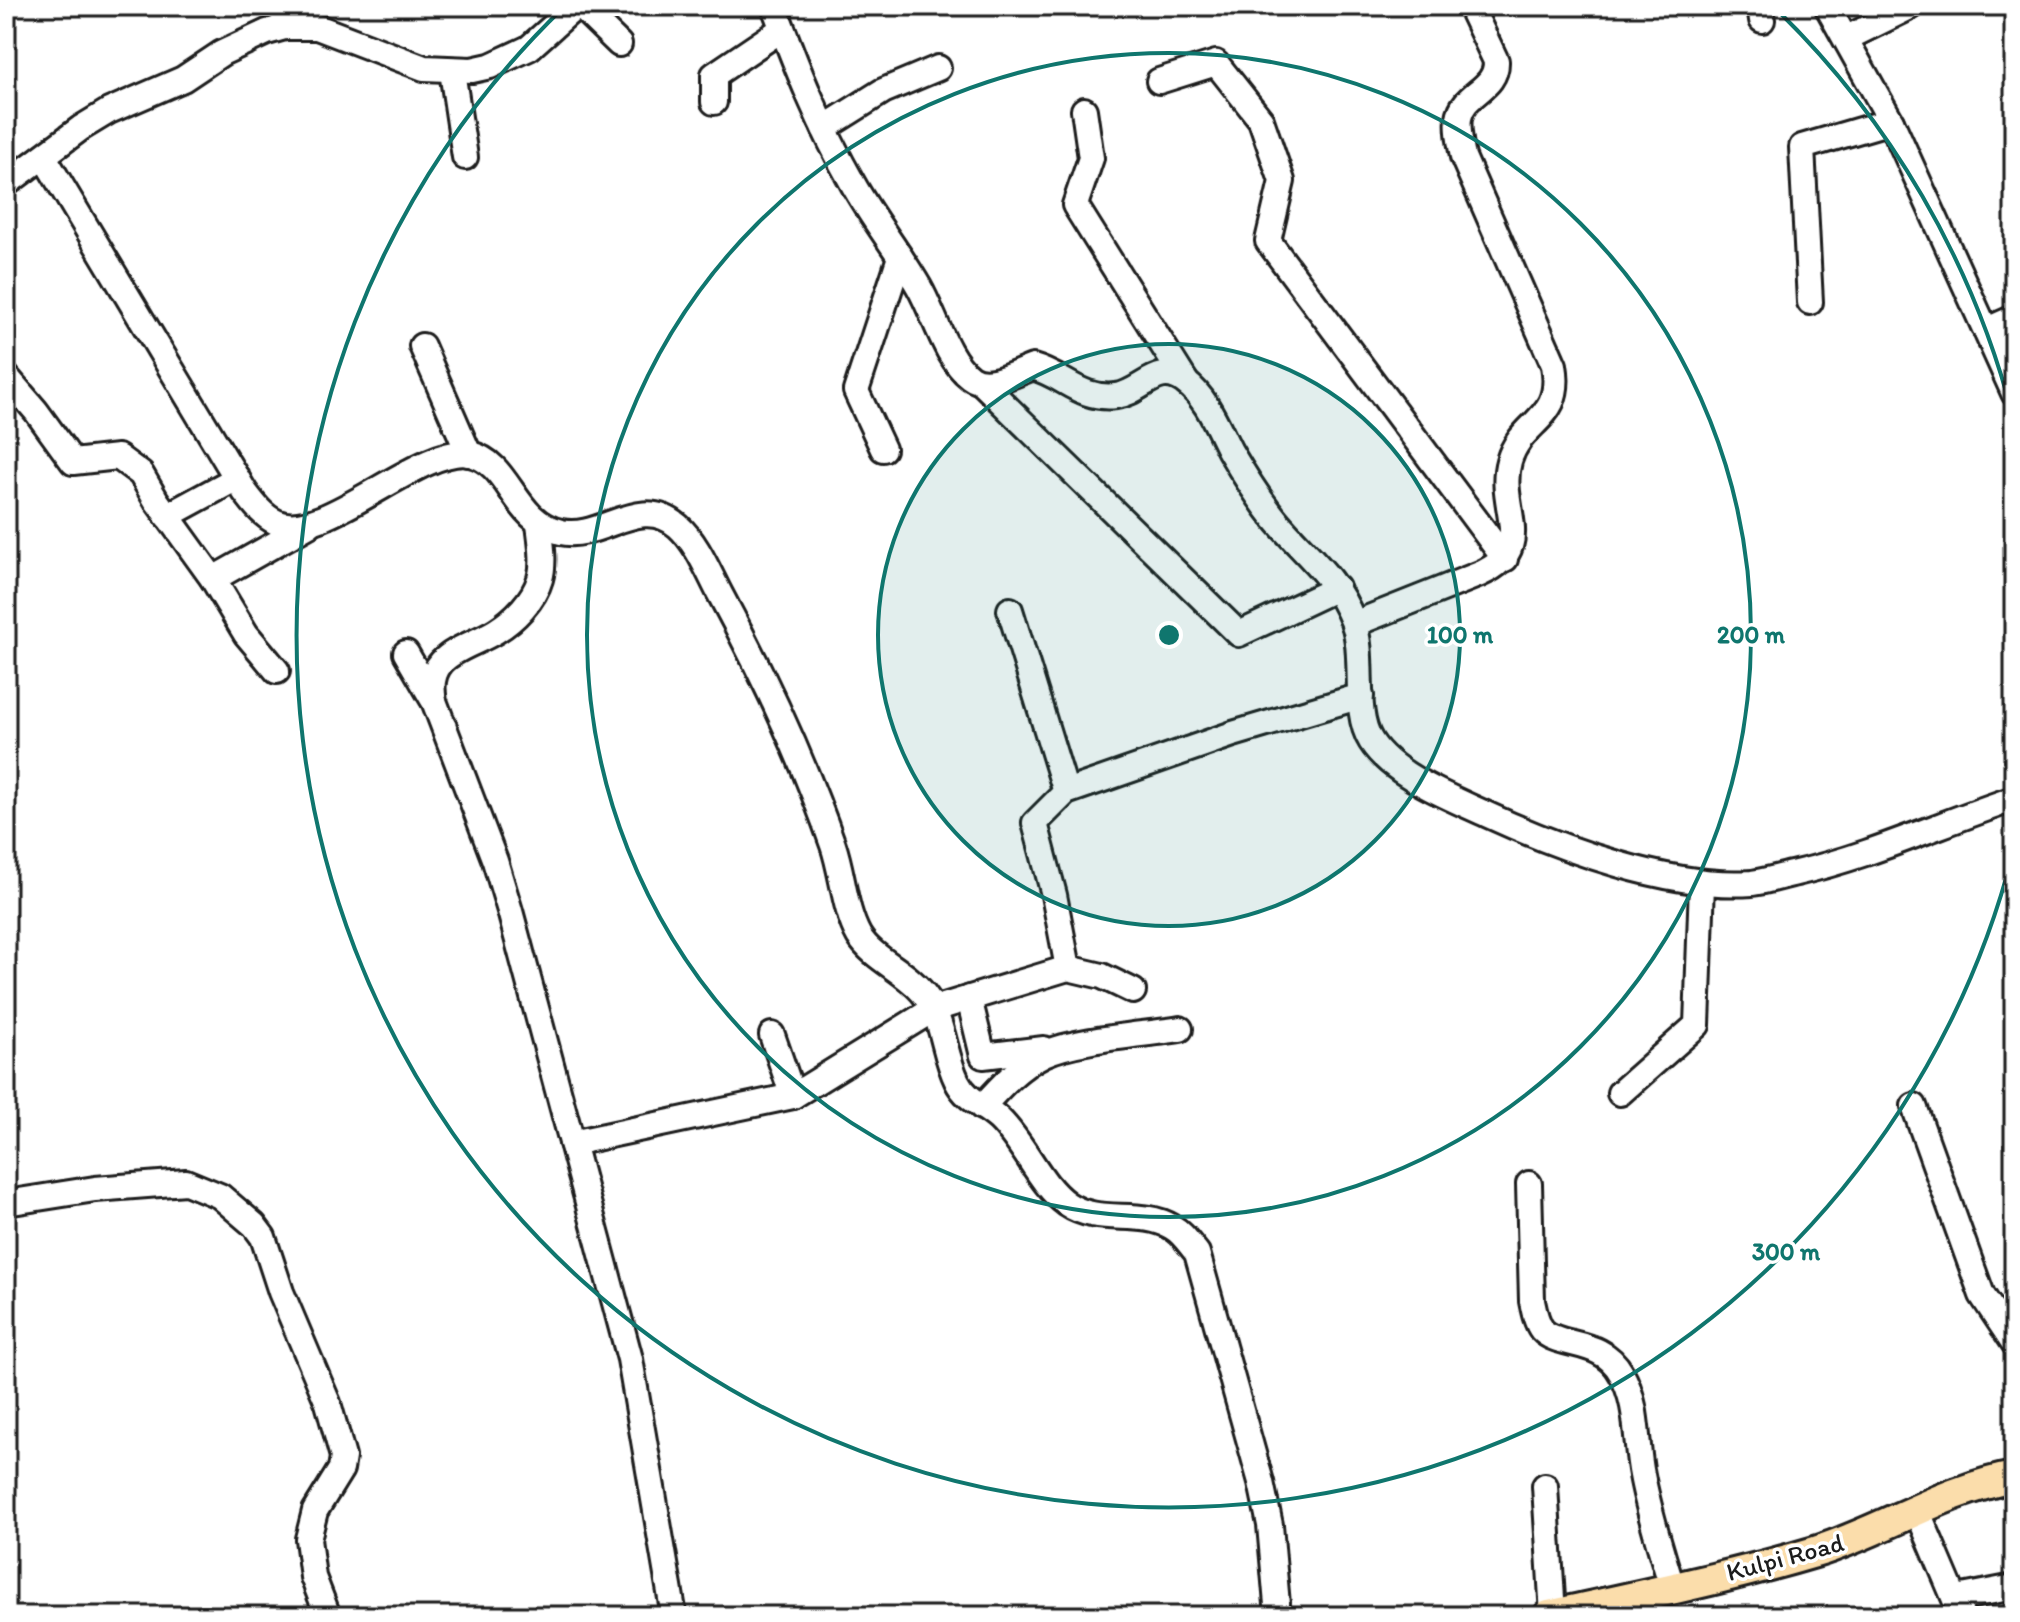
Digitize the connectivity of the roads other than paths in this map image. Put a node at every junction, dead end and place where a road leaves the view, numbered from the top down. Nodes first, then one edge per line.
1 (275, 6) edge
2 (578, 6) edge
3 (1470, 6) edge
4 (1827, 6) edge
5 (1912, 6) edge
6 (778, 17) edge
7 (317, 27) junction
8 (1847, 38) junction
9 (619, 44) dead end
10 (938, 68) dead end
11 (452, 71) junction
12 (1159, 81) dead end
13 (714, 102) dead end
14 (1084, 110) dead end
15 (1891, 121) junction
16 (824, 128) junction
17 (44, 157) junction
18 (465, 157) dead end
19 (6, 184) edge
20 (900, 257) junction
21 (1810, 302) dead end
22 (2014, 318) edge
23 (1987, 330) junction
24 (422, 346) dead end
25 (6, 376) edge
26 (981, 382) junction
27 (1186, 382) junction
28 (2014, 393) edge
29 (883, 449) dead end
30 (469, 454) junction
31 (237, 478) junction
32 (167, 516) junction
33 (318, 520) junction
34 (539, 524) junction
35 (1505, 559) junction
36 (213, 579) junction
37 (1337, 588) junction
38 (1010, 610) dead end
39 (1354, 624) junction
40 (406, 653) dead end
41 (277, 671) dead end
42 (1361, 696) junction
43 (434, 701) junction
44 (1066, 792) junction
45 (2014, 799) edge
46 (1702, 883) junction
47 (1068, 968) junction
48 (1133, 991) dead end
49 (969, 998) junction
50 (934, 1009) junction
51 (1180, 1029) dead end
52 (772, 1035) dead end
53 (1065, 1047) junction
54 (1620, 1093) dead end
55 (793, 1096) junction
56 (1914, 1106) dead end
57 (982, 1107) junction
58 (572, 1143) junction
59 (1529, 1184) dead end
60 (6, 1203) edge
61 (2014, 1343) edge
62 (2014, 1477) edge
63 (1545, 1486) dead end
64 (1917, 1510) junction
65 (1672, 1587) junction
66 (2014, 1587) edge
67 (1960, 1607) edge
68 (328, 1616) edge
69 (674, 1616) edge
70 (1278, 1616) edge
71 (1551, 1616) edge

1 - 7 street
2 - 9 street
2 - 11 street
3 - 35 street
4 - 8 street
5 - 8 street
6 - 13 street
6 - 16 street
7 - 11 street
7 - 17 street
8 - 15 street
10 - 16 street
11 - 18 street
12 - 35 street
14 - 27 street
15 - 21 street
15 - 23 street
16 - 20 street
17 - 19 street
17 - 31 street
20 - 26 street
20 - 29 street
22 - 23 street
23 - 28 street
24 - 30 street
25 - 32 street
26 - 27 street
26 - 37 street
27 - 37 street
30 - 33 street
30 - 34 street
31 - 32 street
31 - 33 street
32 - 36 street
33 - 36 street
34 - 43 street
34 - 50 street
35 - 39 street
36 - 41 street
37 - 39 street
38 - 44 street
39 - 42 street
40 - 43 street
42 - 44 street
42 - 46 street
43 - 58 street
44 - 47 street
45 - 46 street
46 - 54 street
47 - 48 street
47 - 49 street
49 - 50 street
49 - 53 street
50 - 55 street
50 - 57 street
51 - 53 street
52 - 55 street
53 - 57 street
55 - 58 street
56 - 61 street
57 - 70 street
58 - 69 street
59 - 65 street
60 - 68 street
62 - 64 main road, Kulpi Road
63 - 71 street
64 - 65 main road, Kulpi Road
64 - 67 street
65 - 71 main road, Kulpi Road
66 - 67 street

